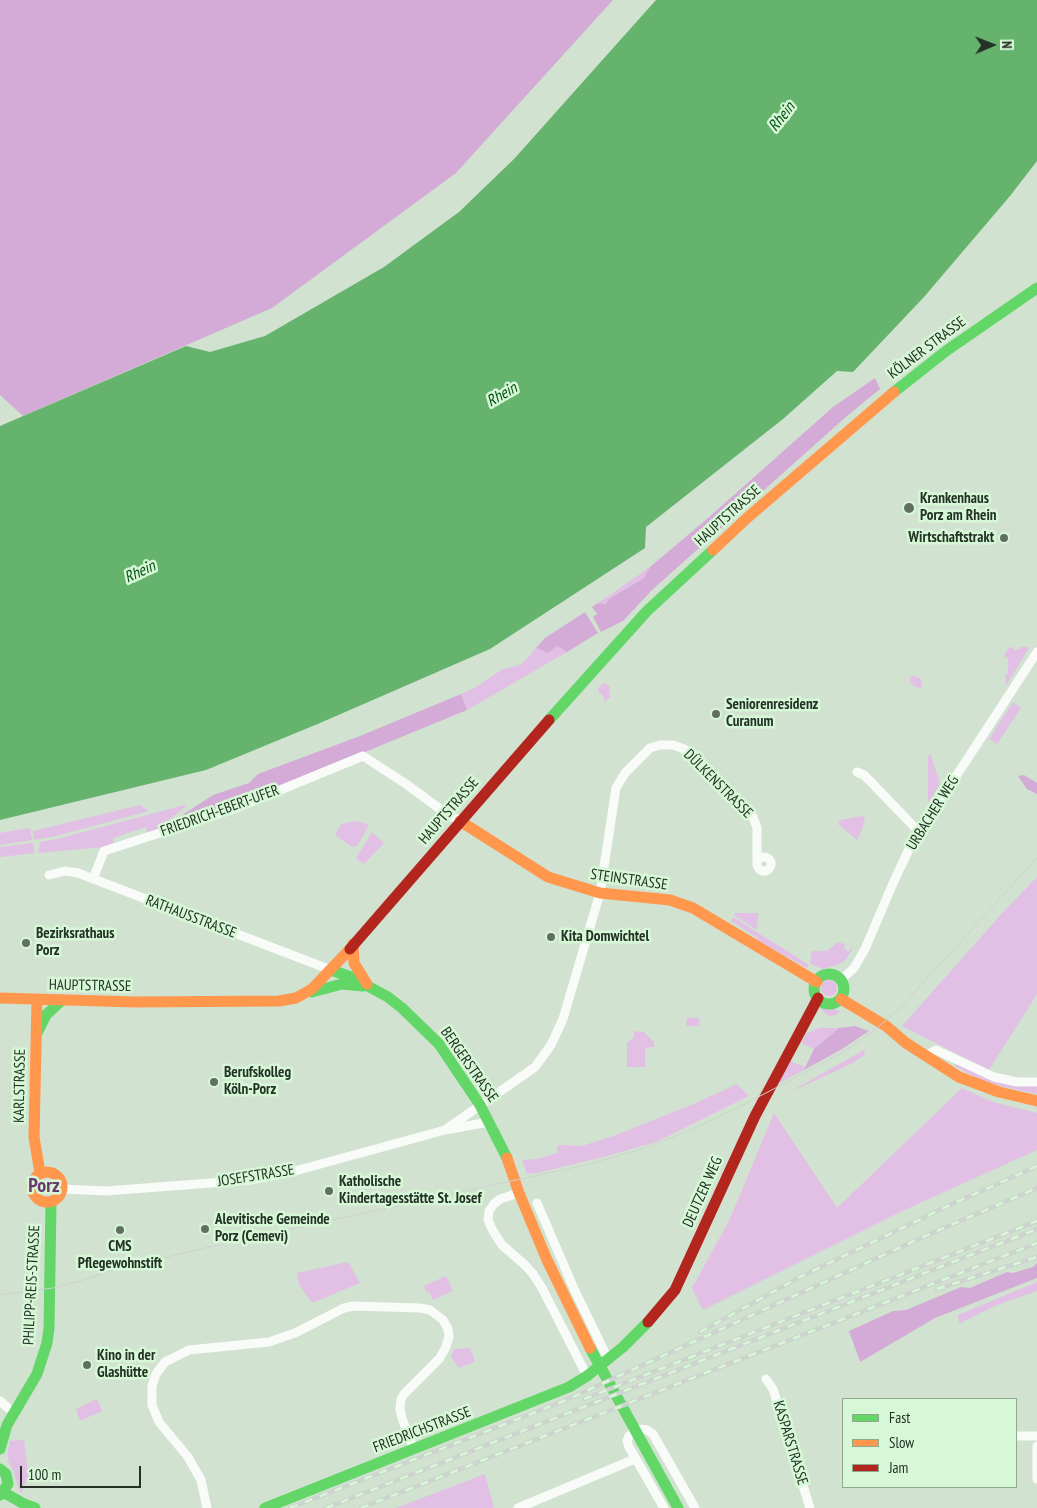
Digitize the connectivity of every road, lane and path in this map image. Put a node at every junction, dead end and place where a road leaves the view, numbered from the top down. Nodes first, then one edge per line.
1 (1037, 288) edge
2 (840, 438) joint
3 (1037, 652) edge
4 (363, 756) joint
5 (858, 772) dead end
6 (460, 821) junction
7 (920, 833) junction
8 (757, 861) dead end
9 (49, 875) dead end
10 (93, 879) junction
11 (600, 893) junction
12 (353, 944) junction
13 (331, 970) junction
14 (841, 980) junction
15 (816, 982) junction
16 (368, 986) junction
17 (304, 994) junction
18 (0, 998) edge
19 (12, 998) junction
20 (818, 998) junction
21 (36, 1000) junction
22 (62, 1000) junction
23 (836, 1002) junction
24 (35, 1020) junction
25 (36, 1036) junction
26 (925, 1056) junction
27 (1037, 1082) edge
28 (1037, 1101) edge
29 (480, 1105) junction
30 (492, 1126) junction
31 (445, 1130) junction
32 (40, 1173) junction
33 (62, 1189) junction
34 (519, 1193) junction
35 (47, 1202) junction
36 (536, 1203) dead end
37 (608, 1359) junction
38 (587, 1376) junction
39 (766, 1379) dead end
40 (4, 1405) edge
41 (0, 1423) edge
42 (1017, 1436) edge
43 (1037, 1436) edge
44 (1037, 1446) edge
45 (0, 1449) edge
46 (414, 1450) junction
47 (635, 1459) junction
48 (0, 1469) edge
49 (1037, 1479) edge
50 (2, 1494) edge
51 (35, 1508) edge
52 (208, 1508) edge
53 (265, 1508) edge
54 (518, 1508) edge
55 (664, 1508) edge
56 (678, 1508) edge
57 (694, 1508) edge
58 (810, 1508) edge

1 - 2 street, KÖLNER STRASSE
2 - 6 street, HAUPTSTRASSE
3 - 7 street, URBACHER WEG
4 - 6 street, STEINSTRASSE
4 - 10 street, FRIEDRICH-EBERT-UFER
5 - 7 street
6 - 11 street, STEINSTRASSE
6 - 12 street, HAUPTSTRASSE
7 - 14 street, URBACHER WEG
8 - 11 street, DÜLKENSTRASSE
9 - 10 street, RATHAUSSTRASSE
10 - 13 street, RATHAUSSTRASSE
11 - 15 street, STEINSTRASSE
11 - 29 street, JOSEFSTRASSE
12 - 13 street, HAUPTSTRASSE
12 - 16 street
13 - 16 street, BERGERSTRASSE
13 - 17 street, HAUPTSTRASSE
14 - 15 street
14 - 23 street
15 - 20 street
16 - 17 street
16 - 29 street, BERGERSTRASSE
17 - 22 street, HAUPTSTRASSE
18 - 19 street, HAUPTSTRASSE
19 - 21 street, HAUPTSTRASSE
19 - 24 street
20 - 23 street
20 - 37 street, DEUTZER WEG
21 - 22 street, HAUPTSTRASSE
21 - 24 street, KARLSTRASSE
22 - 25 street
23 - 26 street
24 - 25 street, KARLSTRASSE
25 - 32 street, KARLSTRASSE
26 - 27 street
26 - 28 street
29 - 30 street, BERGERSTRASSE
29 - 31 street, JOSEFSTRASSE
30 - 31 street, JOSEFSTRASSE
30 - 34 street, BERGERSTRASSE
31 - 33 street, JOSEFSTRASSE
32 - 33 street
32 - 35 street
33 - 35 street
34 - 38 street
34 - 56 street, BERGERSTRASSE
35 - 40 street, PHILIPP-REIS-STRASSE
35 - 45 street, PHILIPP-REIS-STRASSE
36 - 37 street
37 - 38 street, DEUTZER WEG
38 - 46 street, FRIEDRICHSTRASSE
39 - 58 street, KASPARSTRASSE
40 - 41 street, PHILIPP-REIS-STRASSE
42 - 43 street
44 - 49 street
46 - 52 street
46 - 53 street, FRIEDRICHSTRASSE
47 - 54 street
47 - 55 street
47 - 57 street
48 - 50 street
50 - 51 street

